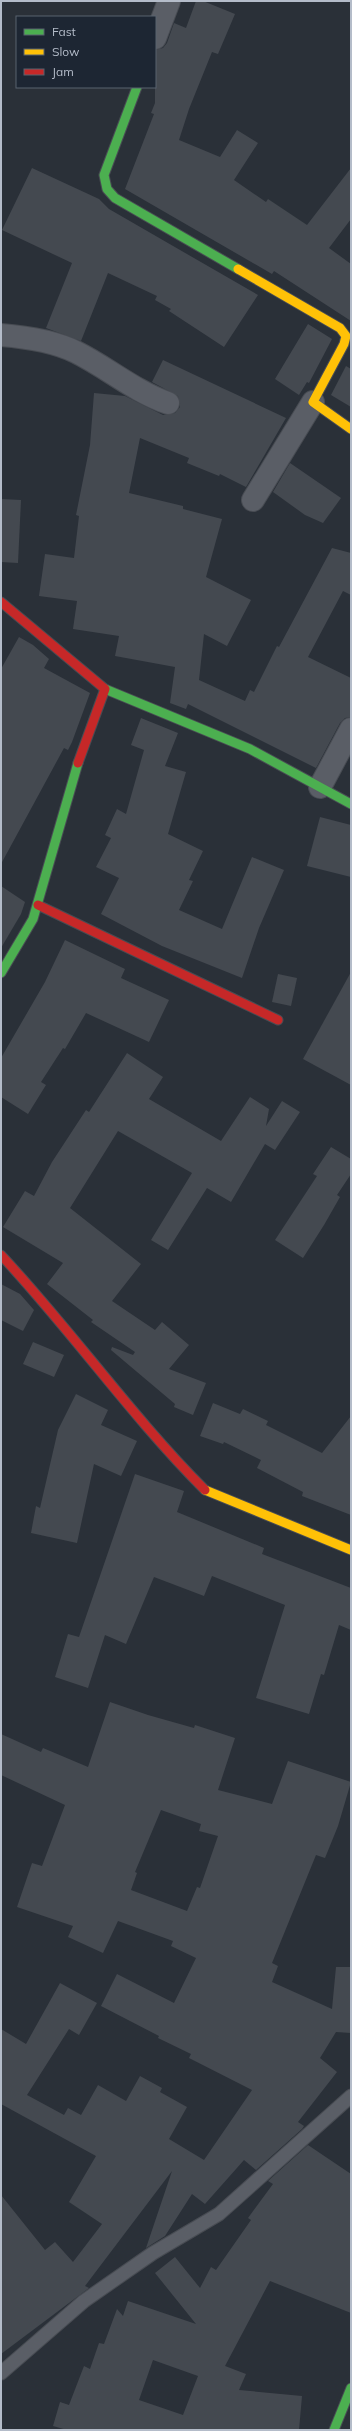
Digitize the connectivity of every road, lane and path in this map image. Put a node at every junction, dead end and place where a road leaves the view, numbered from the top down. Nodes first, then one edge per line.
1 (169, 1) edge
2 (156, 35) edge
3 (137, 88) edge
4 (1, 335) edge
5 (313, 402) junction
6 (168, 403) dead end
7 (351, 429) edge
8 (253, 500) dead end
9 (1, 602) edge
10 (105, 689) junction
11 (351, 729) edge
12 (320, 787) junction
13 (351, 804) edge
14 (38, 905) junction
15 (1, 973) edge
16 (278, 1020) dead end
17 (1, 1255) edge
18 (351, 1550) edge
19 (351, 2096) edge
20 (1, 2373) edge
21 (351, 2388) edge
22 (334, 2430) edge

1 - 2 street
3 - 5 street
4 - 6 street
5 - 7 street
5 - 8 street
9 - 10 street
10 - 12 street
10 - 14 street
11 - 12 street
12 - 13 street
14 - 15 street
14 - 16 street
17 - 18 street
19 - 20 lane
21 - 22 street

